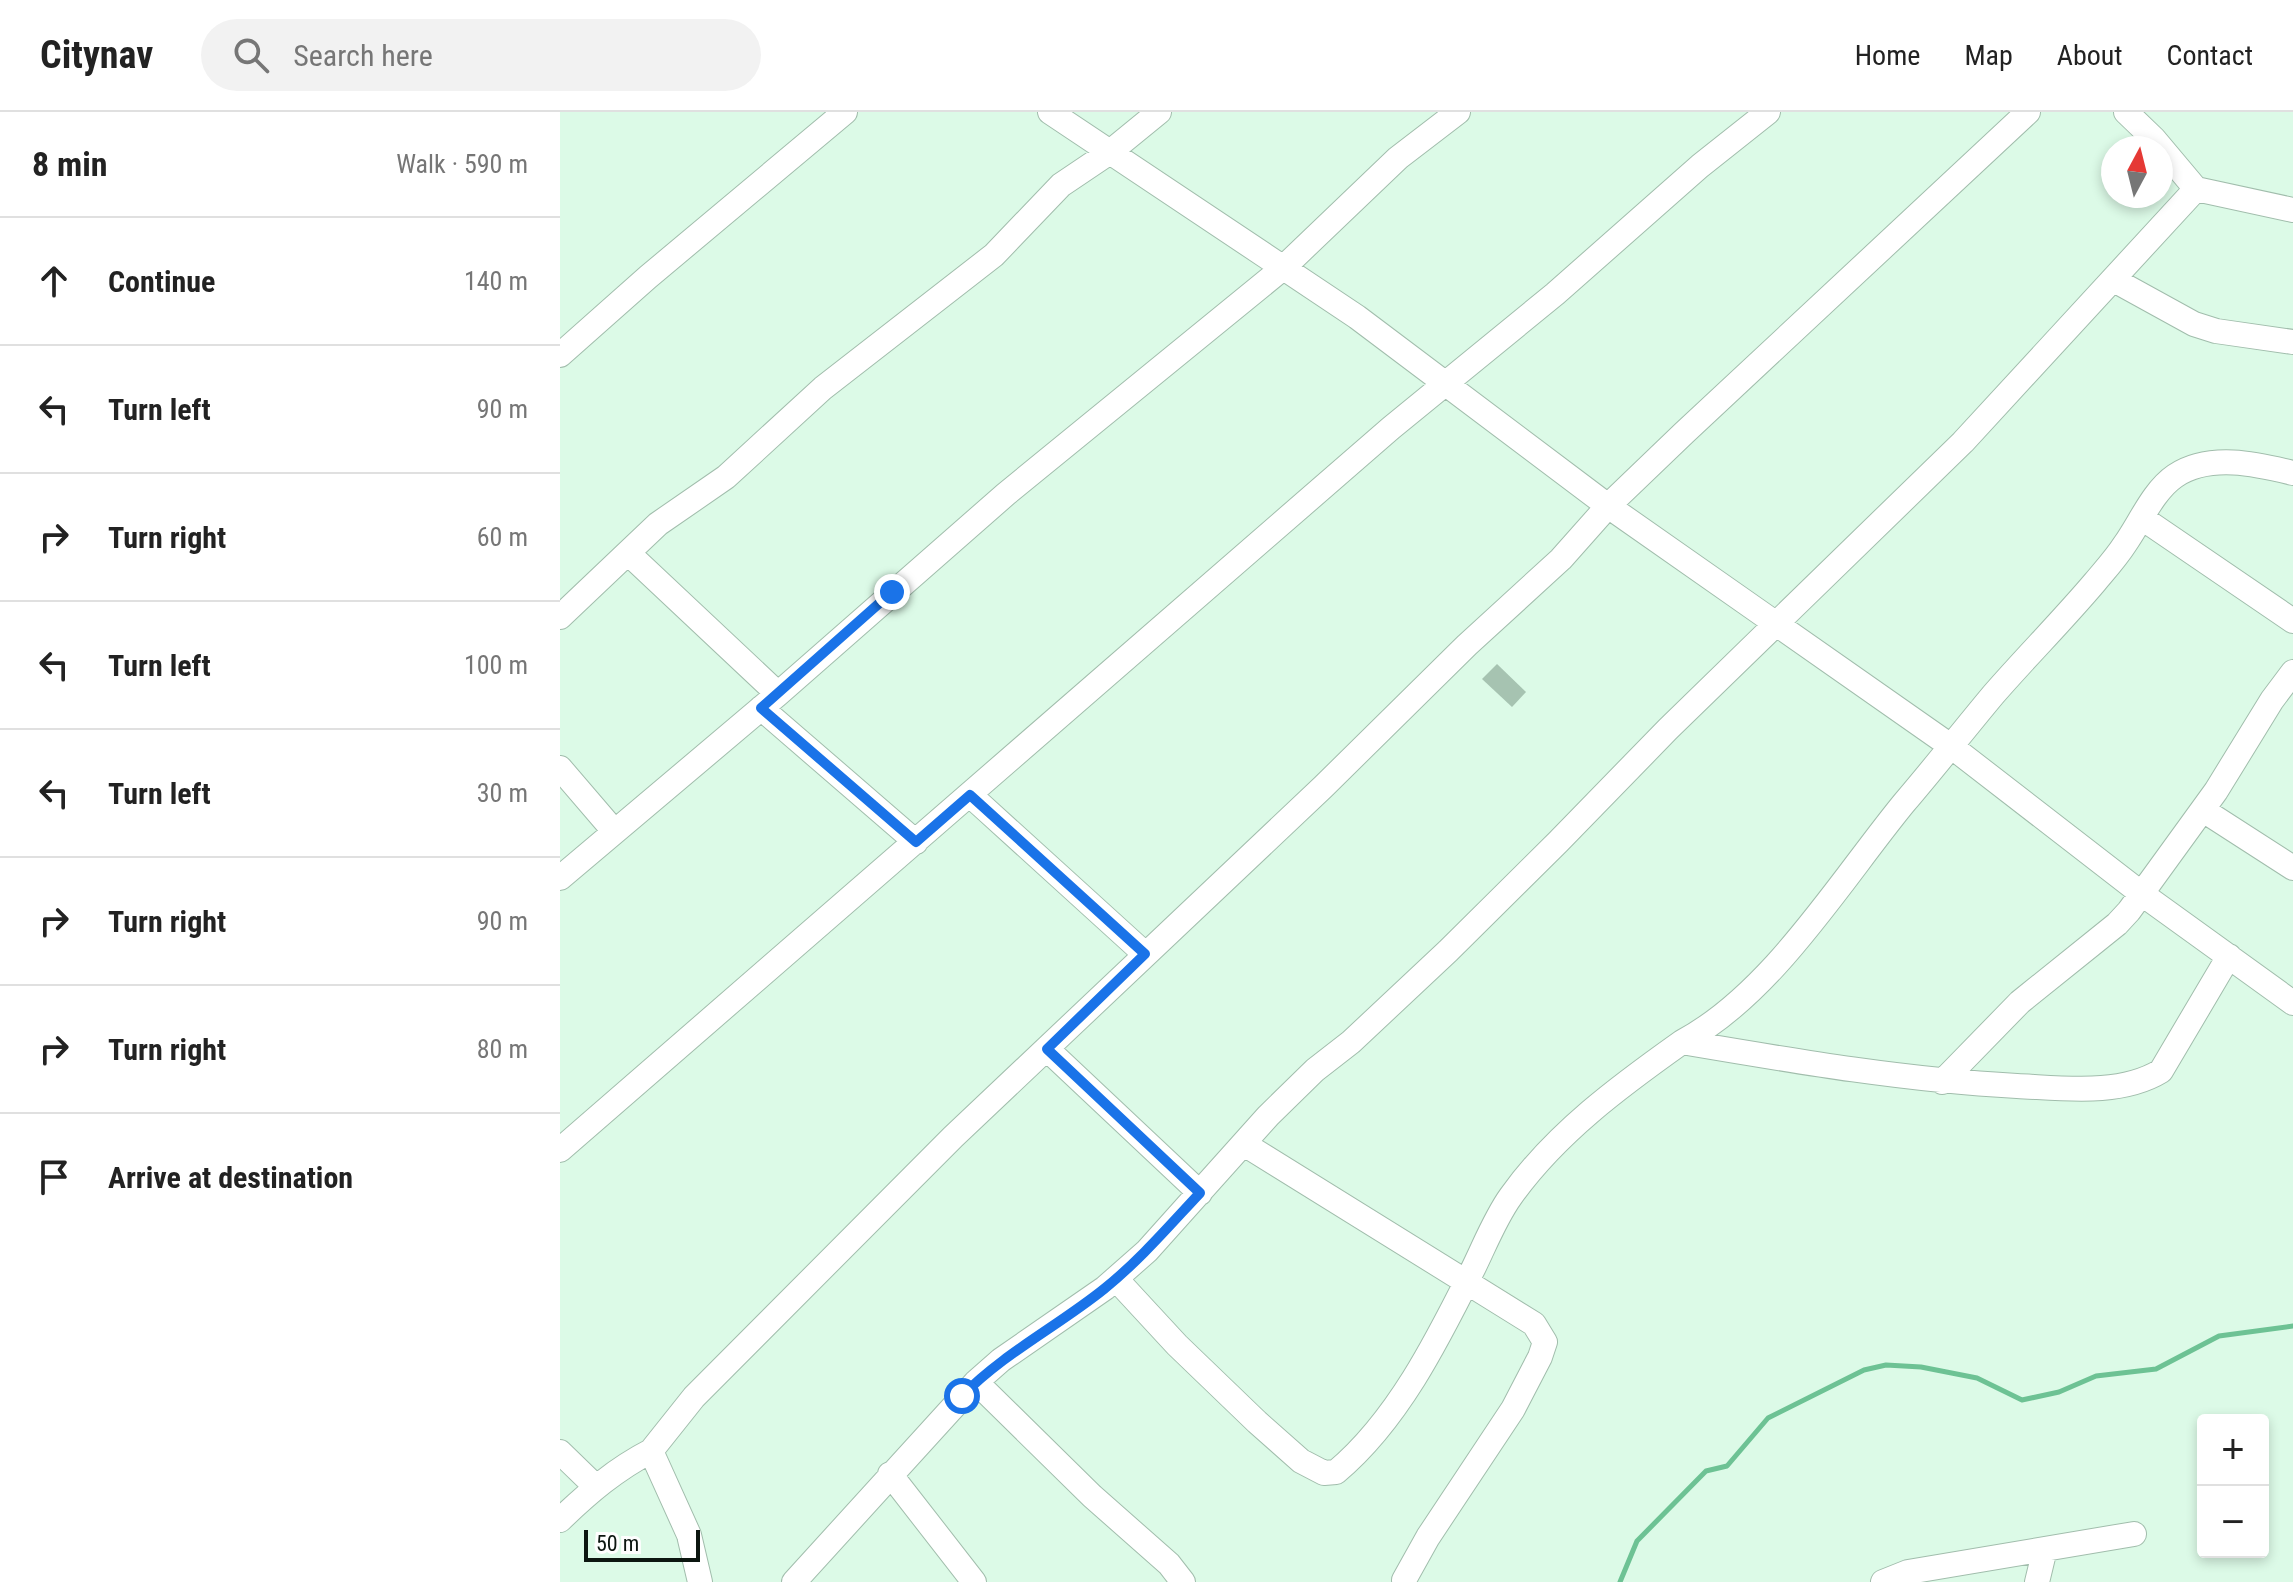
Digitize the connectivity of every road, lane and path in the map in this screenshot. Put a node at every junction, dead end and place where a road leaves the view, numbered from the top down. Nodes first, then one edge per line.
1 (845, 112) edge
2 (1050, 112) edge
3 (1159, 112) edge
4 (1458, 112) edge
5 (1768, 112) edge
6 (2028, 112) edge
7 (2126, 112) edge
8 (1110, 152) junction
9 (2196, 189) junction
10 (2293, 210) edge
11 (1283, 268) junction
12 (2114, 280) junction
13 (2293, 342) edge
14 (560, 355) edge
15 (1444, 383) junction
16 (2293, 473) edge
17 (1608, 506) junction
18 (2142, 518) junction
19 (628, 553) junction
20 (560, 617) edge
21 (2293, 621) edge
22 (1777, 623) junction
23 (2293, 672) edge
24 (769, 701) junction
25 (2282, 703) edge
26 (1952, 747) junction
27 (560, 768) edge
28 (970, 795) junction
29 (2203, 810) junction
30 (614, 831) junction
31 (916, 842) junction
32 (2293, 868) edge
33 (560, 878) edge
34 (2142, 894) junction
35 (1145, 954) junction
36 (2229, 956) junction
37 (2293, 1003) edge
38 (1682, 1042) junction
39 (1047, 1049) junction
40 (1942, 1082) junction
41 (1244, 1144) junction
42 (560, 1150) edge
43 (1200, 1193) junction
44 (1116, 1279) junction
45 (1466, 1283) junction
46 (976, 1382) junction
47 (651, 1451) junction
48 (560, 1452) edge
49 (890, 1474) junction
50 (595, 1486) junction
51 (560, 1520) edge
52 (2134, 1534) dead end
53 (2045, 1549) junction
54 (1404, 1580) dead end
55 (700, 1582) edge
56 (794, 1582) edge
57 (974, 1582) edge
58 (1183, 1582) edge
59 (1883, 1582) edge
60 (2037, 1582) edge

1 - 14 street
2 - 8 street
3 - 8 street
4 - 11 street
5 - 15 street
6 - 17 street
7 - 9 street
8 - 11 street
8 - 19 street
9 - 10 street
9 - 12 street
11 - 15 street
11 - 24 street
12 - 13 street
12 - 22 street
15 - 17 street
15 - 28 street
16 - 18 street
17 - 22 street
17 - 35 street
18 - 21 street
18 - 26 street
19 - 20 street
19 - 24 street
22 - 26 street
22 - 41 street
23 - 25 street
24 - 30 street
24 - 31 street
25 - 29 street
26 - 34 street
26 - 38 street
27 - 30 street
28 - 31 street
28 - 35 street
29 - 32 street
29 - 34 street
30 - 33 street
31 - 42 street
34 - 36 street
34 - 40 street
35 - 39 street
36 - 37 street
36 - 40 street
38 - 40 street
38 - 45 street
39 - 43 street
39 - 47 street
41 - 43 street
41 - 45 street
43 - 44 street
44 - 45 street
44 - 46 street
45 - 54 street
46 - 49 street
46 - 58 street
47 - 50 street
47 - 55 street
48 - 50 street
49 - 56 street
49 - 57 street
50 - 51 street
52 - 53 street
53 - 59 street
53 - 60 street

